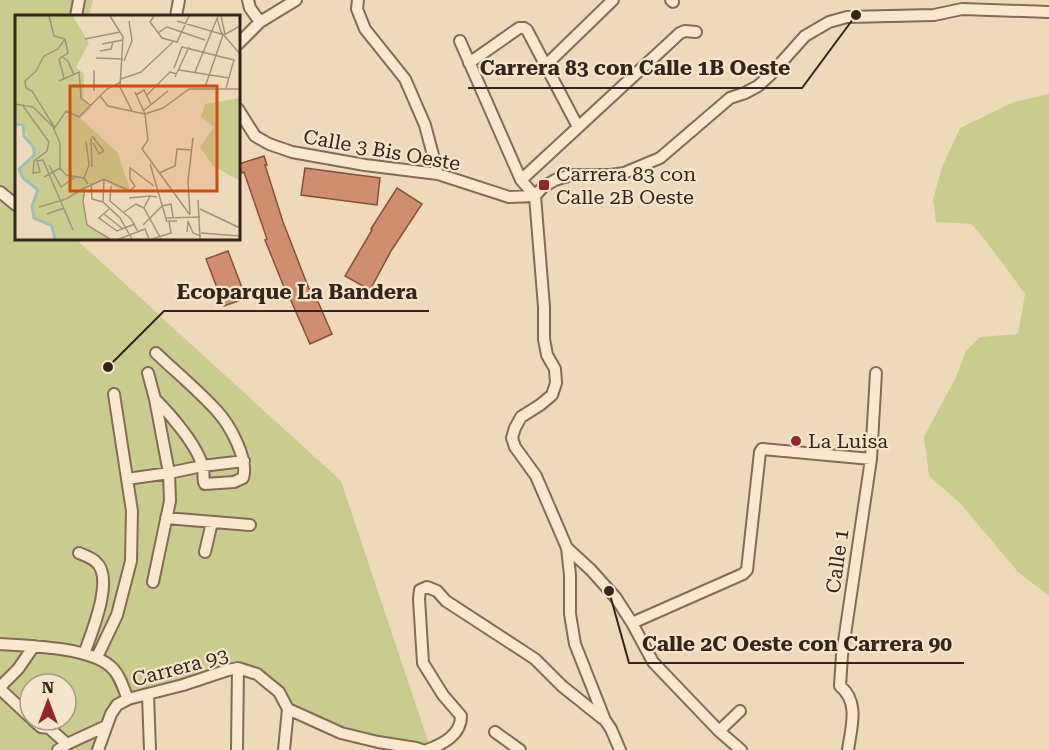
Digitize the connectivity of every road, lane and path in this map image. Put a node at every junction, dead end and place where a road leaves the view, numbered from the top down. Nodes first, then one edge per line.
1 (79, 0) edge
2 (179, 0) edge
3 (248, 0) edge
4 (296, 0) edge
5 (358, 0) edge
6 (613, 0) edge
7 (963, 4) edge
8 (1049, 12) edge
9 (76, 15) edge
10 (176, 15) edge
11 (260, 22) junction
12 (696, 32) dead end
13 (460, 41) dead end
14 (240, 42) edge
15 (469, 63) junction
16 (546, 65) junction
17 (240, 112) edge
18 (578, 127) junction
19 (438, 174) junction
20 (520, 180) junction
21 (0, 192) edge
22 (535, 196) junction
23 (15, 204) edge
24 (156, 353) dead end
25 (148, 373) dead end
26 (876, 373) dead end
27 (114, 394) dead end
28 (155, 399) junction
29 (871, 459) junction
30 (244, 460) junction
31 (202, 466) junction
32 (169, 473) junction
33 (127, 479) junction
34 (166, 518) junction
35 (212, 522) junction
36 (249, 525) dead end
37 (567, 548) junction
38 (206, 552) dead end
39 (79, 554) dead end
40 (153, 582) dead end
41 (632, 622) junction
42 (0, 644) edge
43 (34, 646) junction
44 (84, 654) junction
45 (97, 657) junction
46 (238, 668) junction
47 (0, 688) edge
48 (148, 695) junction
49 (128, 699) junction
50 (18, 706) edge
51 (288, 709) junction
52 (740, 711) dead end
53 (605, 720) junction
54 (106, 726) junction
55 (53, 732) edge
56 (495, 732) dead end
57 (719, 732) junction
58 (62, 747) edge
59 (98, 750) edge
60 (150, 750) edge
61 (237, 750) edge
62 (284, 750) edge
63 (422, 750) edge
64 (427, 750) edge
65 (520, 750) edge
66 (620, 750) edge
67 (741, 750) edge
68 (848, 750) edge

1 - 9 street
2 - 10 street
3 - 11 street
4 - 11 street
5 - 19 street
6 - 16 street
7 - 8 street
7 - 22 street
11 - 14 street
12 - 18 street
13 - 15 street
15 - 16 street
15 - 20 street
16 - 18 street
17 - 19 street, Calle 3 Bis Oeste
18 - 20 street
19 - 22 street, Calle 3 Bis Oeste
20 - 22 street
21 - 23 street
22 - 37 street
24 - 30 street
25 - 28 street
26 - 29 street, Calle 1
27 - 33 street
28 - 31 street
28 - 32 street
29 - 41 street
29 - 68 street, Calle 1
30 - 31 street
30 - 31 street
31 - 32 street
32 - 33 street
32 - 34 street
33 - 45 street
34 - 35 street
34 - 40 street
35 - 36 street
35 - 38 street
37 - 41 street
37 - 53 street
39 - 44 street
41 - 57 street
42 - 43 street
43 - 44 street
43 - 47 street
44 - 45 street
45 - 49 street
46 - 48 street, Carrera 93
46 - 51 street, Carrera 93
46 - 61 street
47 - 50 street
48 - 49 street, Carrera 93
48 - 60 street
49 - 54 street, Carrera 93
51 - 62 street
51 - 63 street, Carrera 93
52 - 57 street
53 - 64 street
53 - 66 street
54 - 58 street
54 - 59 street, Carrera 93
55 - 58 street
56 - 65 street
57 - 67 street

